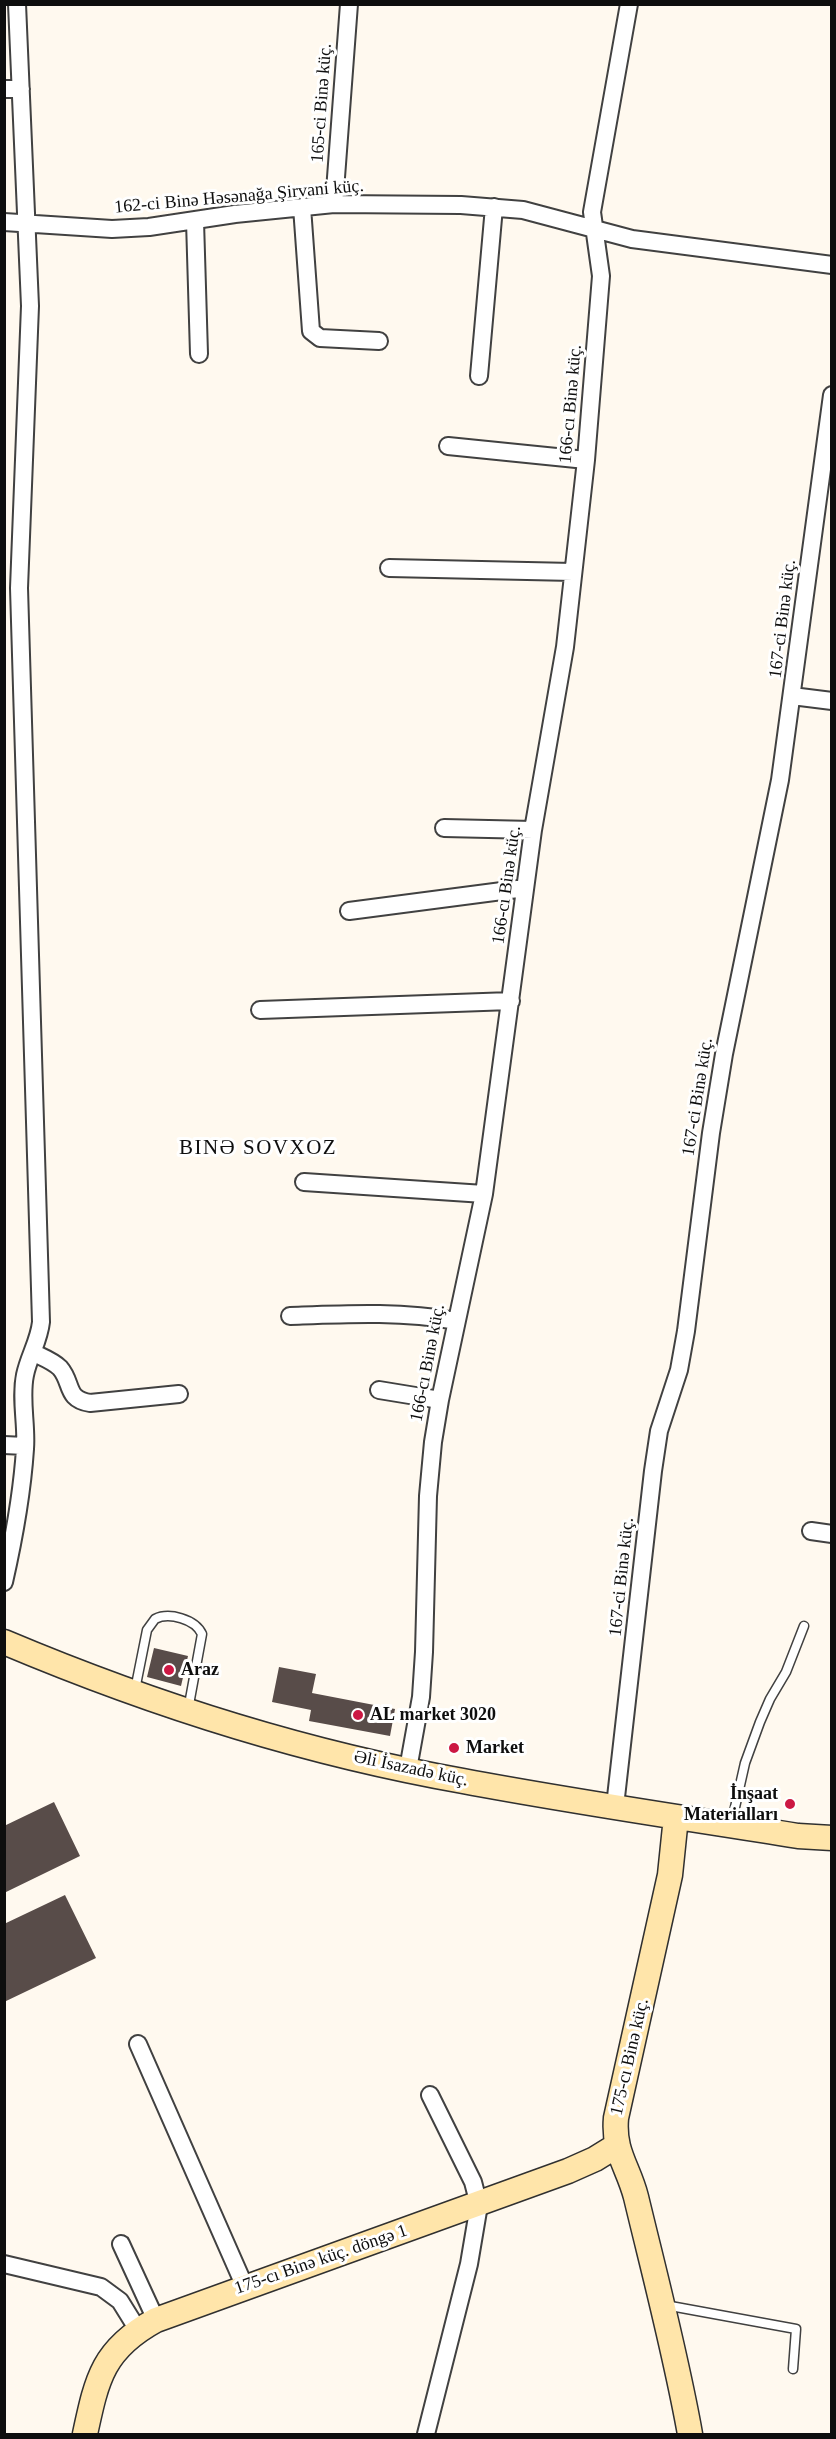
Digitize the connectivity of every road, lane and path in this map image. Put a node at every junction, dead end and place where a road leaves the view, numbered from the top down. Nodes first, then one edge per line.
1 (17, 4) edge
2 (349, 4) edge
3 (629, 4) edge
4 (13, 89) edge
5 (334, 204) junction
6 (302, 207) junction
7 (494, 207) junction
8 (195, 220) junction
9 (4, 222) edge
10 (26, 225) junction
11 (592, 228) junction
12 (831, 265) edge
13 (379, 341) dead end
14 (199, 354) dead end
15 (478, 376) dead end
16 (831, 395) edge
17 (448, 446) dead end
18 (586, 460) junction
19 (389, 568) dead end
20 (573, 572) junction
21 (792, 696) junction
22 (831, 701) edge
23 (444, 828) dead end
24 (533, 830) junction
25 (525, 888) junction
26 (349, 911) dead end
27 (511, 1001) junction
28 (260, 1010) dead end
29 (304, 1182) dead end
30 (483, 1194) junction
31 (290, 1316) dead end
32 (456, 1321) junction
33 (34, 1353) junction
34 (379, 1390) dead end
35 (179, 1394) dead end
36 (440, 1400) junction
37 (4, 1445) edge
38 (25, 1446) junction
39 (811, 1530) dead end
40 (831, 1534) edge
41 (4, 1582) edge
42 (804, 1626) dead end
43 (4, 1641) edge
44 (134, 1693) junction
45 (187, 1711) junction
46 (408, 1769) junction
47 (615, 1806) junction
48 (676, 1817) junction
49 (731, 1825) junction
50 (831, 1838) edge
51 (138, 2044) dead end
52 (430, 2095) dead end
53 (616, 2146) junction
54 (479, 2205) junction
55 (121, 2244) dead end
56 (4, 2264) edge
57 (245, 2286) junction
58 (662, 2304) junction
59 (147, 2325) junction
60 (793, 2369) dead end
61 (85, 2434) edge
62 (426, 2434) edge
63 (690, 2434) edge

1 - 4 street
2 - 5 street, 165-ci Binə küç.
3 - 11 street, 166-cı Binə küç.
4 - 10 street
5 - 6 street, 162-ci Binə Həsənağa Şirvani küç.
5 - 7 street, 162-ci Binə Həsənağa Şirvani küç.
6 - 8 street, 162-ci Binə Həsənağa Şirvani küç.
6 - 13 street
7 - 11 street, 162-ci Binə Həsənağa Şirvani küç.
7 - 15 street
8 - 10 street, 162-ci Binə Həsənağa Şirvani küç.
8 - 14 street
9 - 10 street, 162-ci Binə Həsənağa Şirvani küç.
10 - 33 street
11 - 12 street, 162-ci Binə Həsənağa Şirvani küç.
11 - 18 street, 166-cı Binə küç.
16 - 21 street, 167-ci Binə küç.
17 - 18 street
18 - 20 street, 166-cı Binə küç.
19 - 20 street
20 - 24 street, 166-cı Binə küç.
21 - 22 street
21 - 47 street, 167-ci Binə küç.
23 - 24 street
24 - 25 street, 166-cı Binə küç.
25 - 26 street
25 - 27 street, 166-cı Binə küç.
27 - 28 street
27 - 30 street, 166-cı Binə küç.
29 - 30 street
30 - 32 street, 166-cı Binə küç.
31 - 32 street
32 - 36 street, 166-cı Binə küç.
33 - 35 street
33 - 38 street
34 - 36 street
36 - 46 street, 166-cı Binə küç.
37 - 38 street
38 - 41 street
39 - 40 street
42 - 49 lane
43 - 44 street, Əli İsazadə küç.
44 - 45 street, Əli İsazadə küç.
44 - 45 lane
45 - 46 street, Əli İsazadə küç.
46 - 47 street, Əli İsazadə küç.
47 - 48 street, Əli İsazadə küç.
48 - 49 street, Əli İsazadə küç.
48 - 53 street, 175-cı Binə küç.
49 - 50 street, Əli İsazadə küç.
51 - 57 street
52 - 54 street
53 - 54 street, 175-cı Binə küç. döngə 1
53 - 58 street, 175-cı Binə küç.
54 - 57 street, 175-cı Binə küç. döngə 1
54 - 62 street
55 - 59 street
56 - 59 street
57 - 59 street, 175-cı Binə küç. döngə 1
58 - 60 lane
58 - 63 street, 175-cı Binə küç.
59 - 61 street, 175-cı Binə küç. döngə 1

